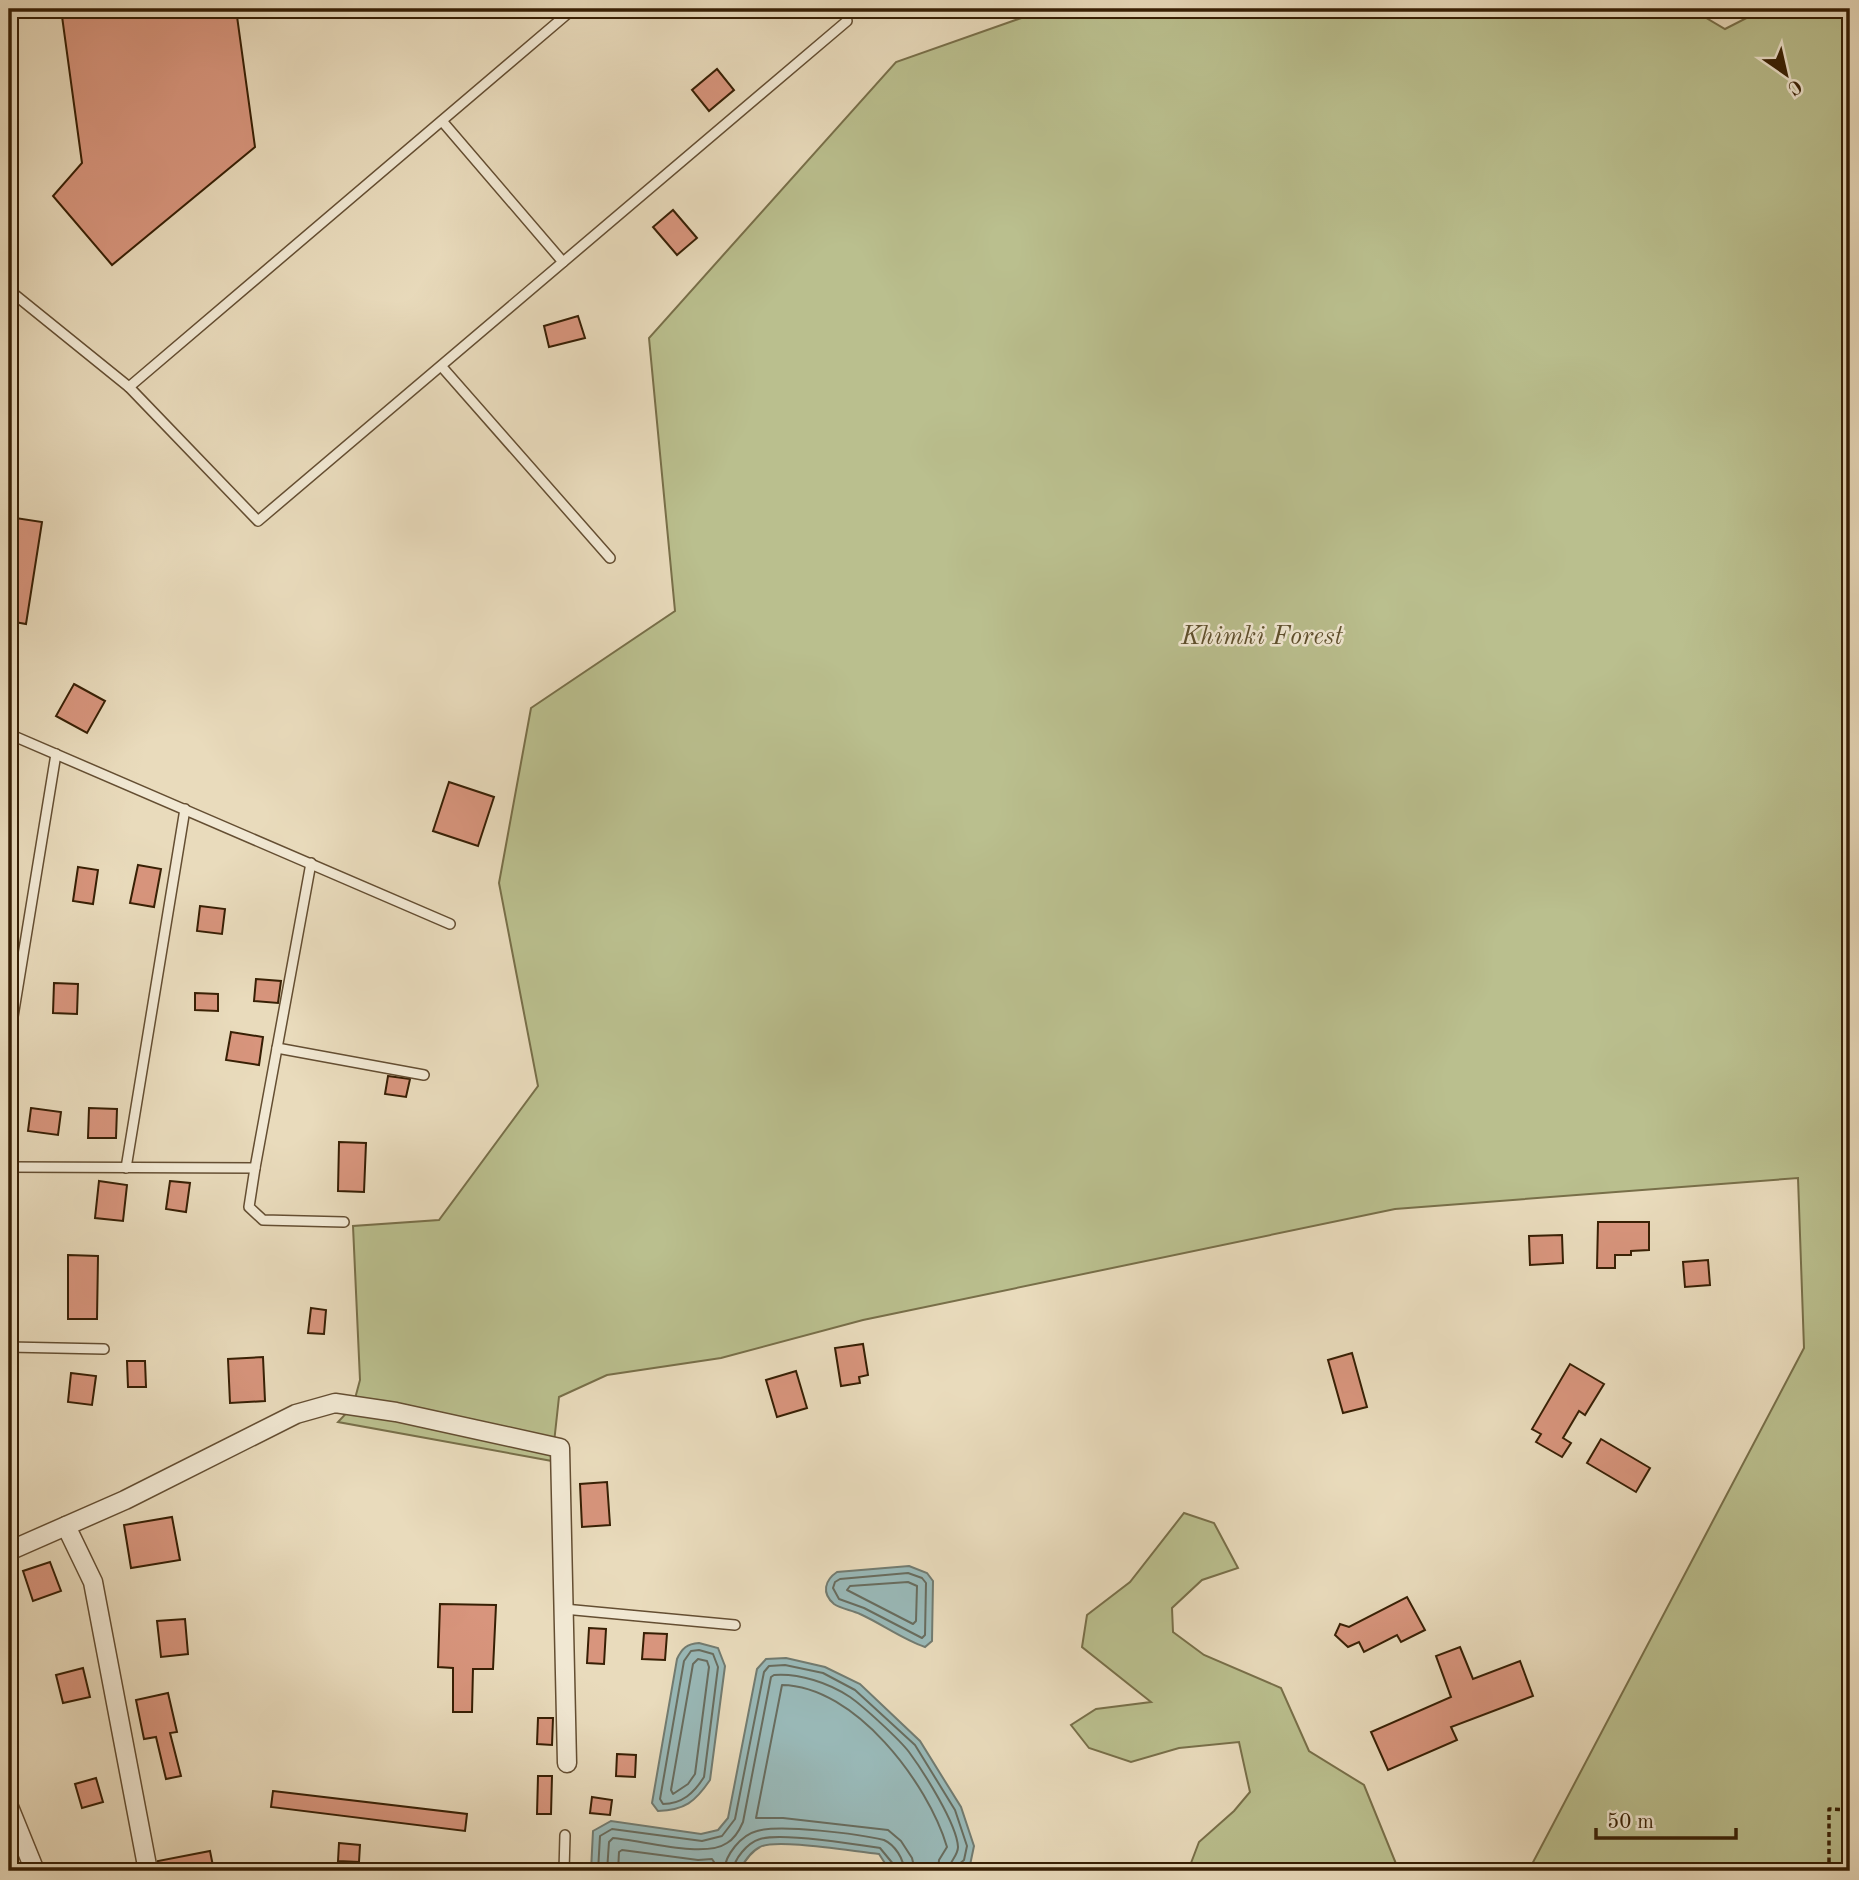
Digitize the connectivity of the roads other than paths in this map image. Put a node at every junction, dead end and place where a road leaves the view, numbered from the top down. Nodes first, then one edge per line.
1 (573, 9) edge
2 (847, 21) dead end
3 (442, 121) junction
4 (563, 262) junction
5 (9, 290) edge
6 (442, 367) junction
7 (129, 387) junction
8 (610, 558) dead end
9 (9, 734) edge
10 (56, 754) junction
11 (185, 809) junction
12 (311, 863) junction
13 (450, 924) dead end
14 (9, 1041) edge
15 (277, 1048) junction
16 (424, 1075) dead end
17 (9, 1167) edge
18 (125, 1168) junction
19 (254, 1168) junction
20 (344, 1222) dead end
21 (9, 1348) edge
22 (104, 1349) dead end
23 (66, 1526) junction
24 (9, 1551) edge
25 (564, 1609) junction
26 (735, 1625) dead end
27 (567, 1763) dead end
28 (9, 1807) edge
29 (565, 1835) dead end
30 (35, 1871) edge
31 (148, 1871) edge
32 (564, 1871) edge

1 - 3 lane
2 - 4 lane
3 - 4 lane
3 - 7 lane
4 - 6 lane
5 - 7 lane
6 - 7 lane
6 - 8 lane
9 - 10 lane
10 - 11 lane
10 - 14 lane
11 - 12 lane
11 - 18 lane
12 - 13 lane
12 - 15 lane
15 - 16 lane
15 - 19 lane
17 - 18 lane
18 - 19 lane
19 - 20 lane
21 - 22 lane
23 - 24 street
23 - 25 street
23 - 31 street
25 - 26 lane
25 - 27 street
28 - 30 street
29 - 32 lane

